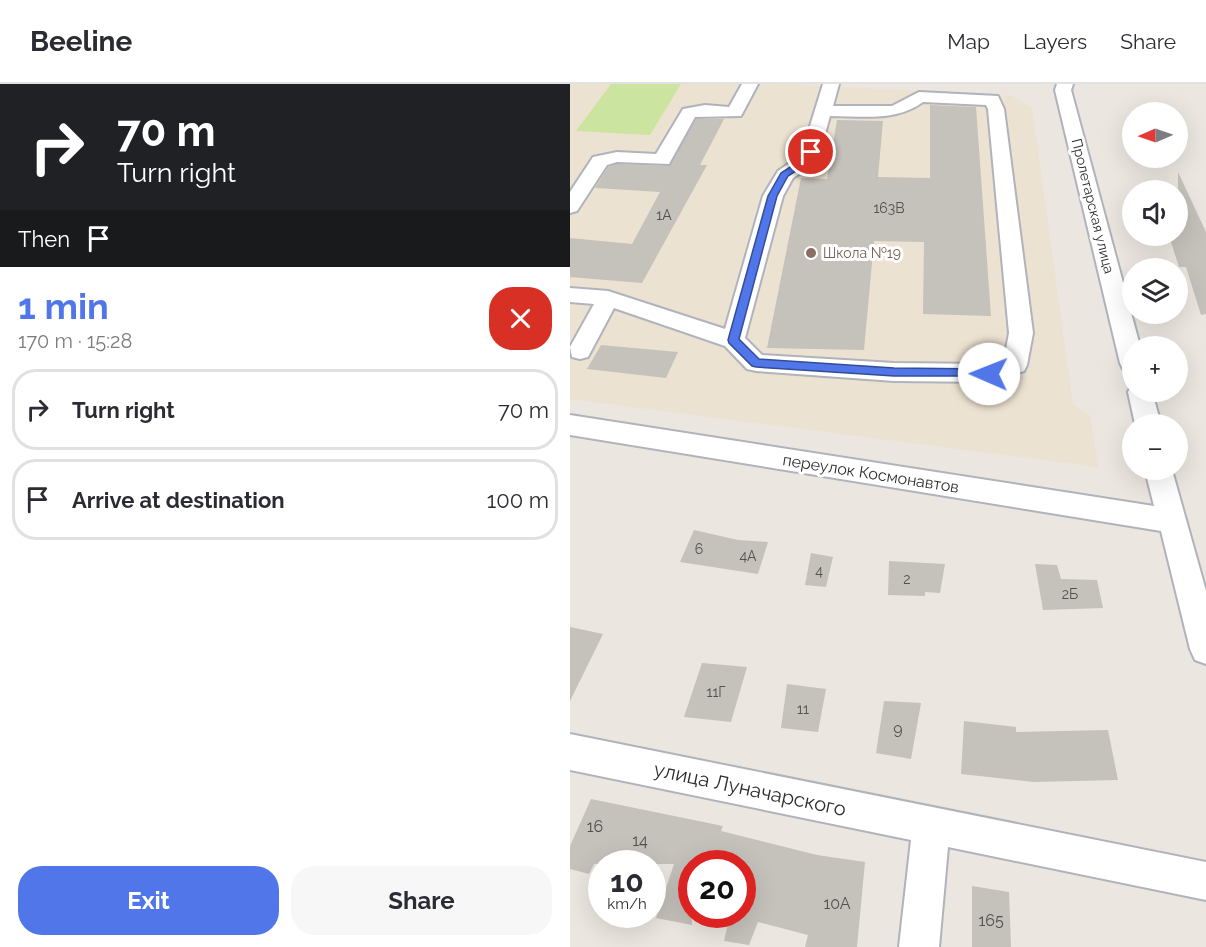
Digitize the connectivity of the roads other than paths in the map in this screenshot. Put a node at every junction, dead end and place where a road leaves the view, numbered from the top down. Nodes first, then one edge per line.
1 (750, 84) edge
2 (831, 84) edge
3 (1065, 84) edge
4 (823, 111) junction
5 (570, 207) edge
6 (570, 295) edge
7 (608, 298) junction
8 (1125, 336) edge
9 (733, 340) junction
10 (580, 351) dead end
11 (570, 425) edge
12 (1162, 480) edge
13 (1172, 521) junction
14 (1206, 649) edge
15 (570, 752) edge
16 (931, 826) junction
17 (1206, 881) edge
18 (919, 947) edge

1 - 5 street
2 - 4 street
3 - 8 street, Пролетарская улица
4 - 9 street
4 - 9 street
6 - 7 street
7 - 9 street
7 - 10 street
11 - 13 street, переулок Космонавтов
12 - 13 street
13 - 14 street
15 - 16 street, улица Луначарского
16 - 17 street, улица Луначарского
16 - 18 street

